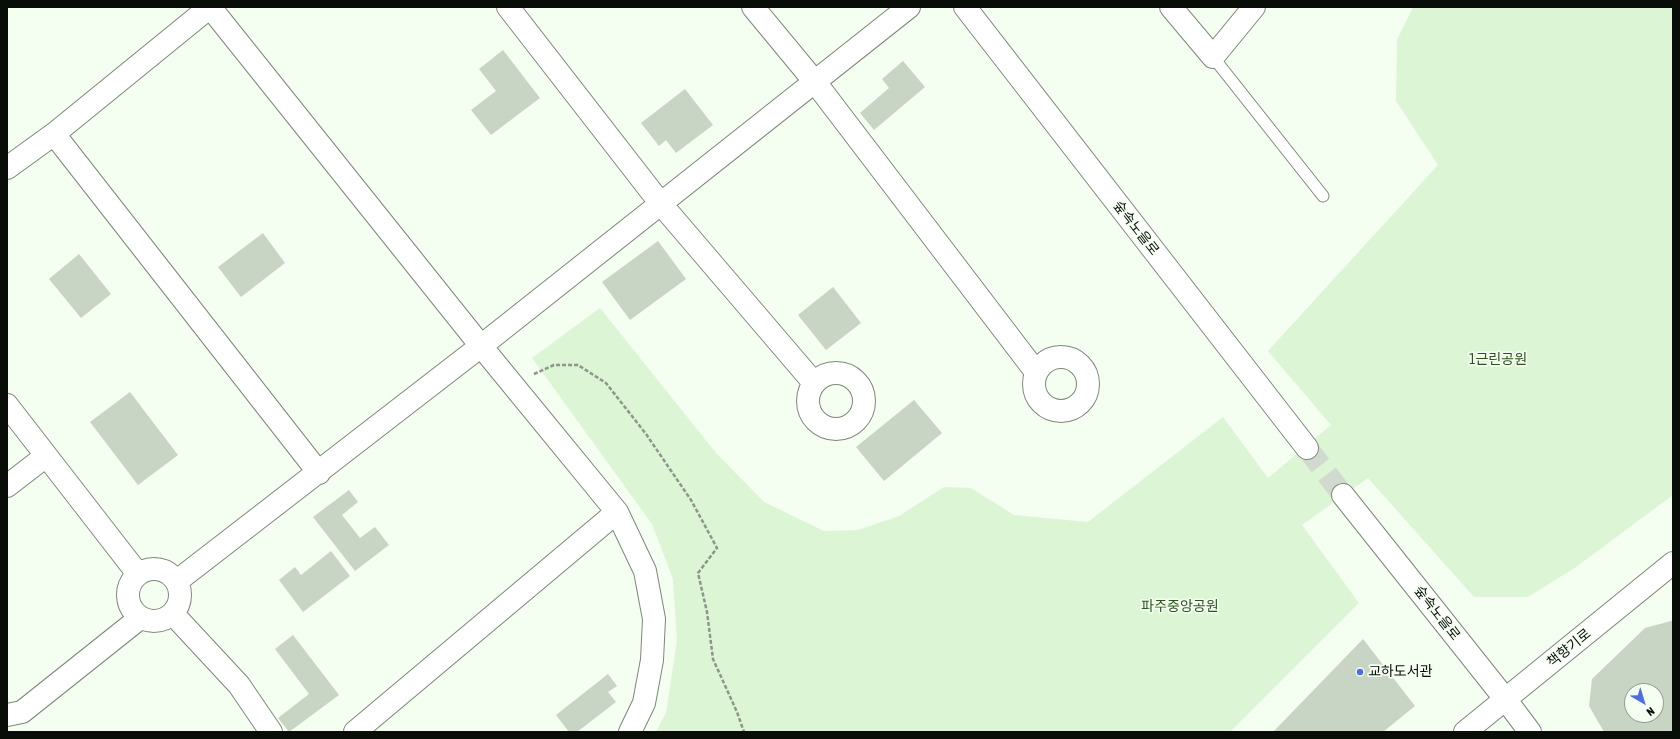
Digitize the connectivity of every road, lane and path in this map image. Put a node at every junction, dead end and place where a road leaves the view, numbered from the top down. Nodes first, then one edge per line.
1 (210, 7) edge
2 (508, 7) edge
3 (753, 7) edge
4 (909, 7) edge
5 (965, 7) edge
6 (1171, 7) edge
7 (1254, 7) edge
8 (1213, 57) junction
9 (815, 82) junction
10 (54, 134) junction
11 (7, 168) edge
12 (1323, 196) dead end
13 (661, 204) junction
14 (481, 346) junction
15 (1036, 372) dead end
16 (814, 382) dead end
17 (514, 384) junction
18 (7, 405) edge
19 (1307, 448) tunnel mouth
20 (46, 456) junction
21 (318, 473) junction
22 (7, 486) edge
23 (1343, 495) tunnel mouth
24 (617, 512) junction
25 (1672, 565) edge
26 (138, 574) junction
27 (177, 581) junction
28 (173, 614) junction
29 (140, 618) junction
30 (1506, 700) junction
31 (7, 715) edge
32 (271, 732) edge
33 (355, 732) edge
34 (630, 732) edge
35 (744, 732) edge
36 (1465, 732) edge
37 (1530, 732) edge

1 - 10 street
1 - 14 street
2 - 13 street
3 - 9 street
4 - 9 street
5 - 19 street, 숲속노을로
6 - 8 street
7 - 8 street
8 - 12 lane
9 - 13 street
9 - 15 street
10 - 11 street
10 - 21 street
13 - 14 street
13 - 16 street
14 - 17 street
14 - 21 street
17 - 24 street
17 - 35 path
18 - 20 street
20 - 22 street
20 - 26 street
21 - 27 street
23 - 30 street, 숲속노을로
24 - 33 street
24 - 34 street
25 - 30 street, 책향기로
26 - 27 street
26 - 29 street
27 - 28 street
28 - 29 street
28 - 32 street
29 - 31 street
30 - 36 street, 책향기로
30 - 37 street, 숲속노을로

